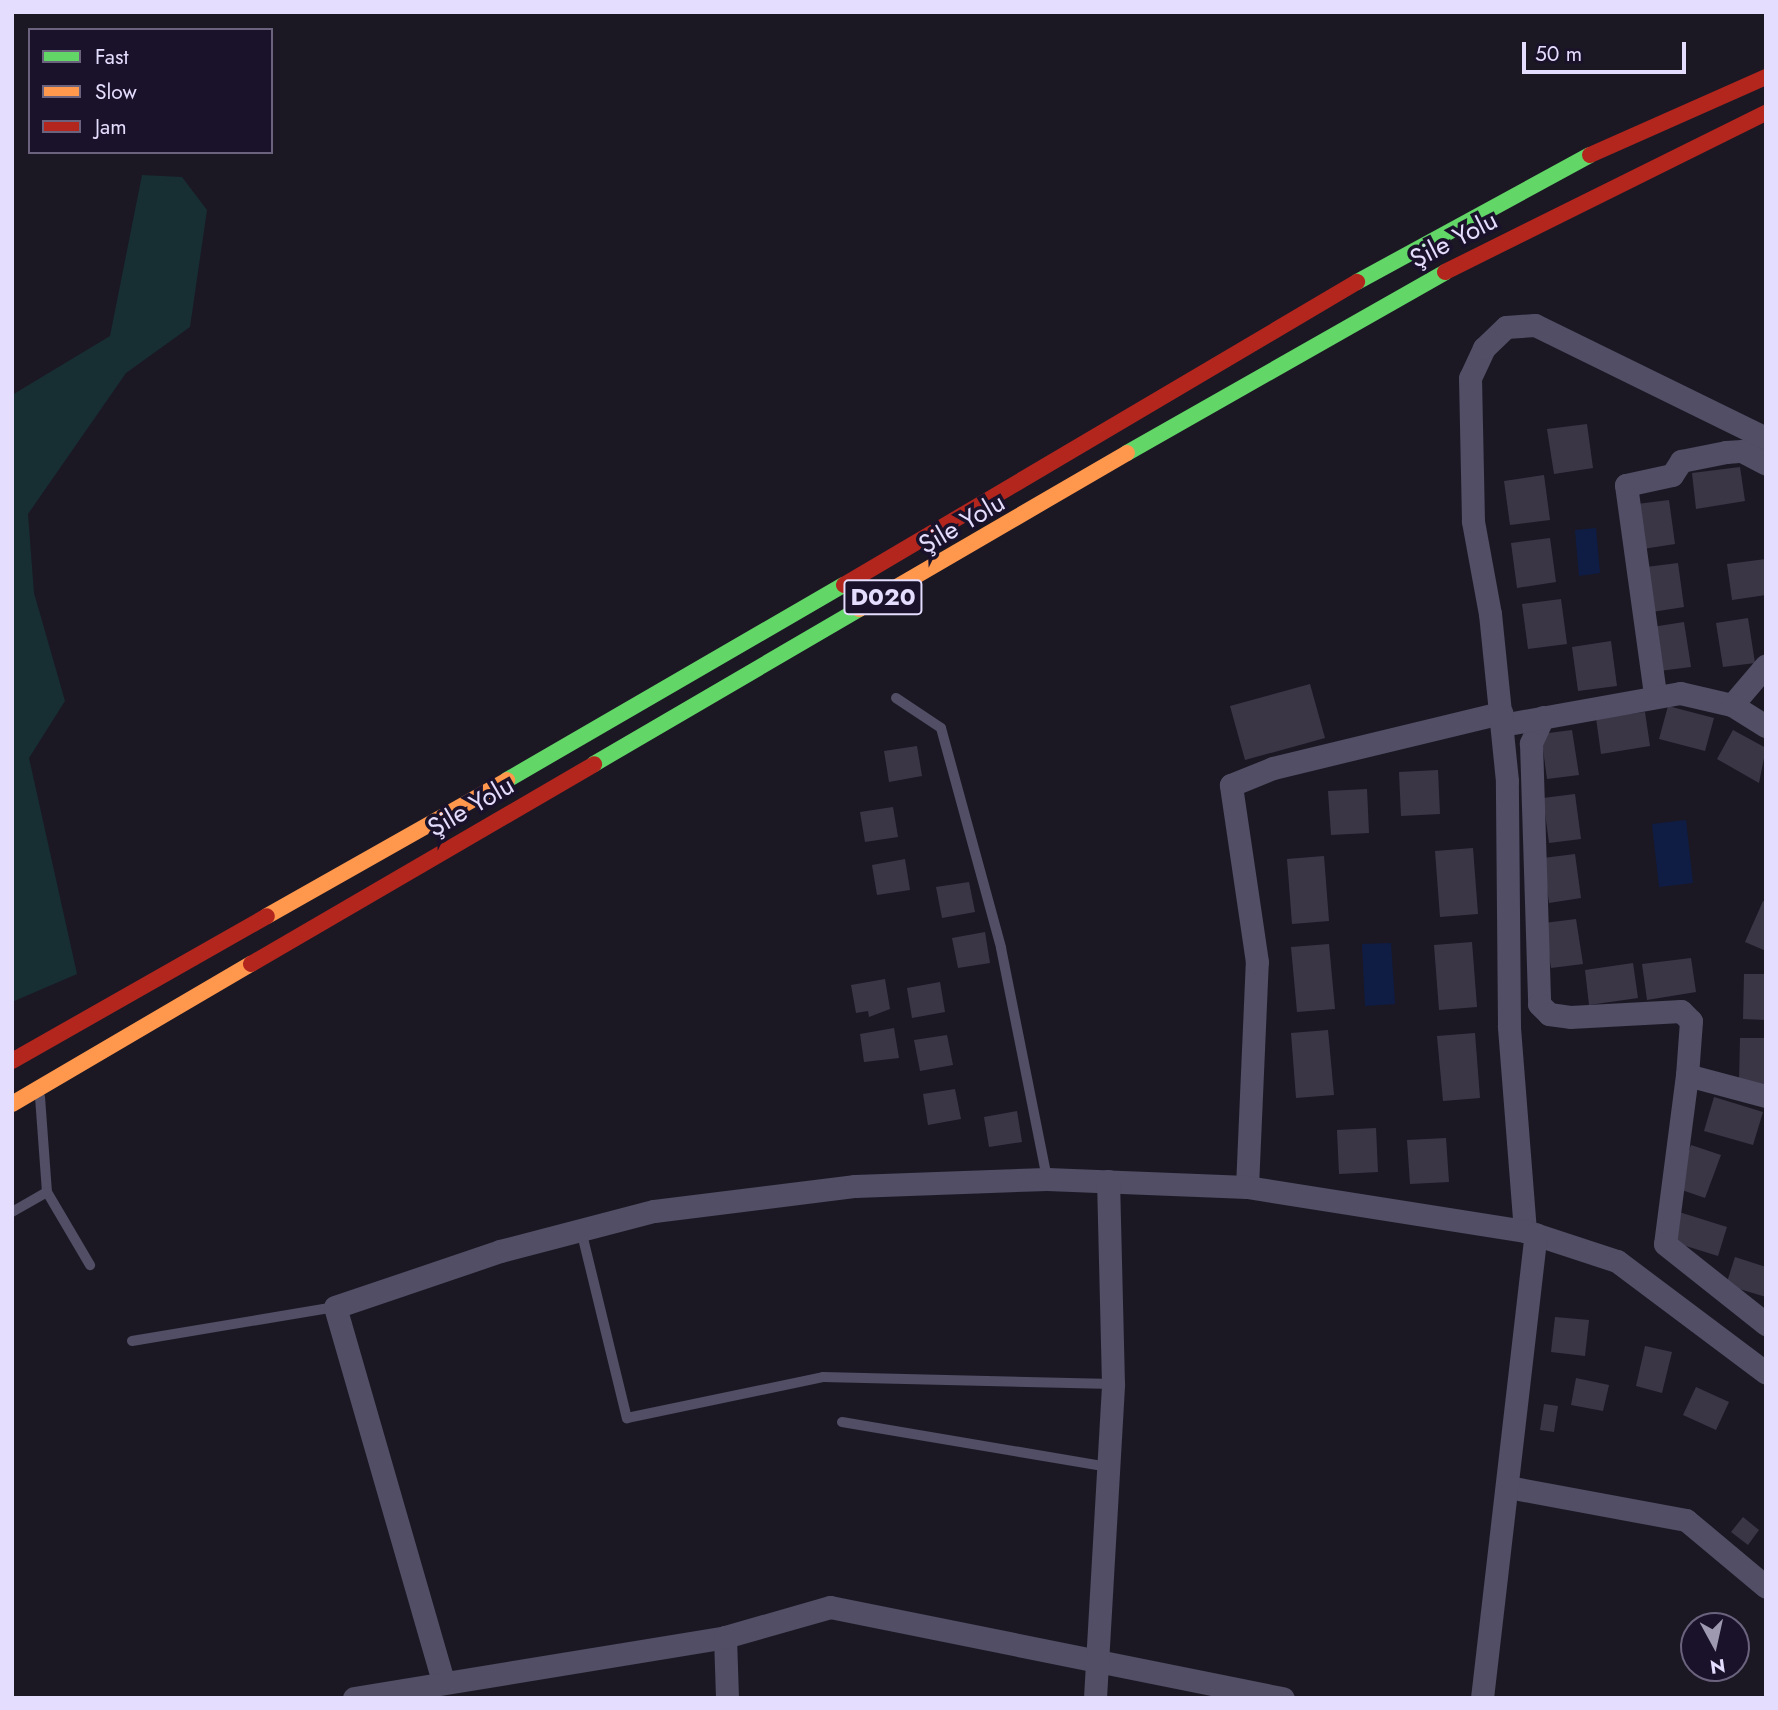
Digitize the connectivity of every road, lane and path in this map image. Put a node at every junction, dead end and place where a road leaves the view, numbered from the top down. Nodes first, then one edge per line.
1 (1766, 78) edge
2 (1766, 113) edge
3 (1766, 438) edge
4 (1766, 464) edge
5 (1766, 665) edge
6 (1655, 694) junction
7 (895, 698) dead end
8 (1732, 705) junction
9 (1544, 717) junction
10 (1501, 719) junction
11 (1766, 726) edge
12 (12, 1061) edge
13 (1687, 1075) junction
14 (39, 1089) junction
15 (1766, 1097) edge
16 (12, 1104) edge
17 (1047, 1179) junction
18 (1108, 1181) junction
19 (1247, 1187) junction
20 (47, 1192) junction
21 (12, 1212) edge
22 (581, 1230) junction
23 (1531, 1233) junction
24 (90, 1265) dead end
25 (335, 1307) junction
26 (1766, 1324) edge
27 (132, 1341) dead end
28 (1766, 1373) edge
29 (1113, 1384) junction
30 (842, 1422) dead end
31 (1109, 1467) junction
32 (1508, 1487) junction
33 (1766, 1587) edge
34 (725, 1637) junction
35 (1098, 1658) junction
36 (443, 1681) junction
37 (354, 1698) edge
38 (727, 1698) edge
39 (1095, 1698) edge
40 (1283, 1698) edge
41 (1482, 1698) edge

1 - 12 highway, Şile Yolu / D020
2 - 14 highway, Şile Yolu / D020
3 - 10 street
4 - 6 street
5 - 8 street
6 - 8 street
6 - 9 street
7 - 17 lane
8 - 11 street
9 - 10 street
9 - 13 street
10 - 19 street
10 - 23 street
13 - 15 street
13 - 26 street
14 - 16 highway, Şile Yolu / D020
14 - 20 lane
17 - 18 street
17 - 22 street
18 - 19 street
18 - 29 street
19 - 23 street
20 - 21 lane
20 - 24 lane
22 - 25 street
22 - 29 lane
23 - 28 street
23 - 32 street
25 - 27 lane
25 - 36 street
29 - 31 street
30 - 31 lane
31 - 35 street
32 - 33 street
32 - 41 street
34 - 35 street
34 - 36 street
34 - 38 street
35 - 39 street
35 - 40 street
36 - 37 street

